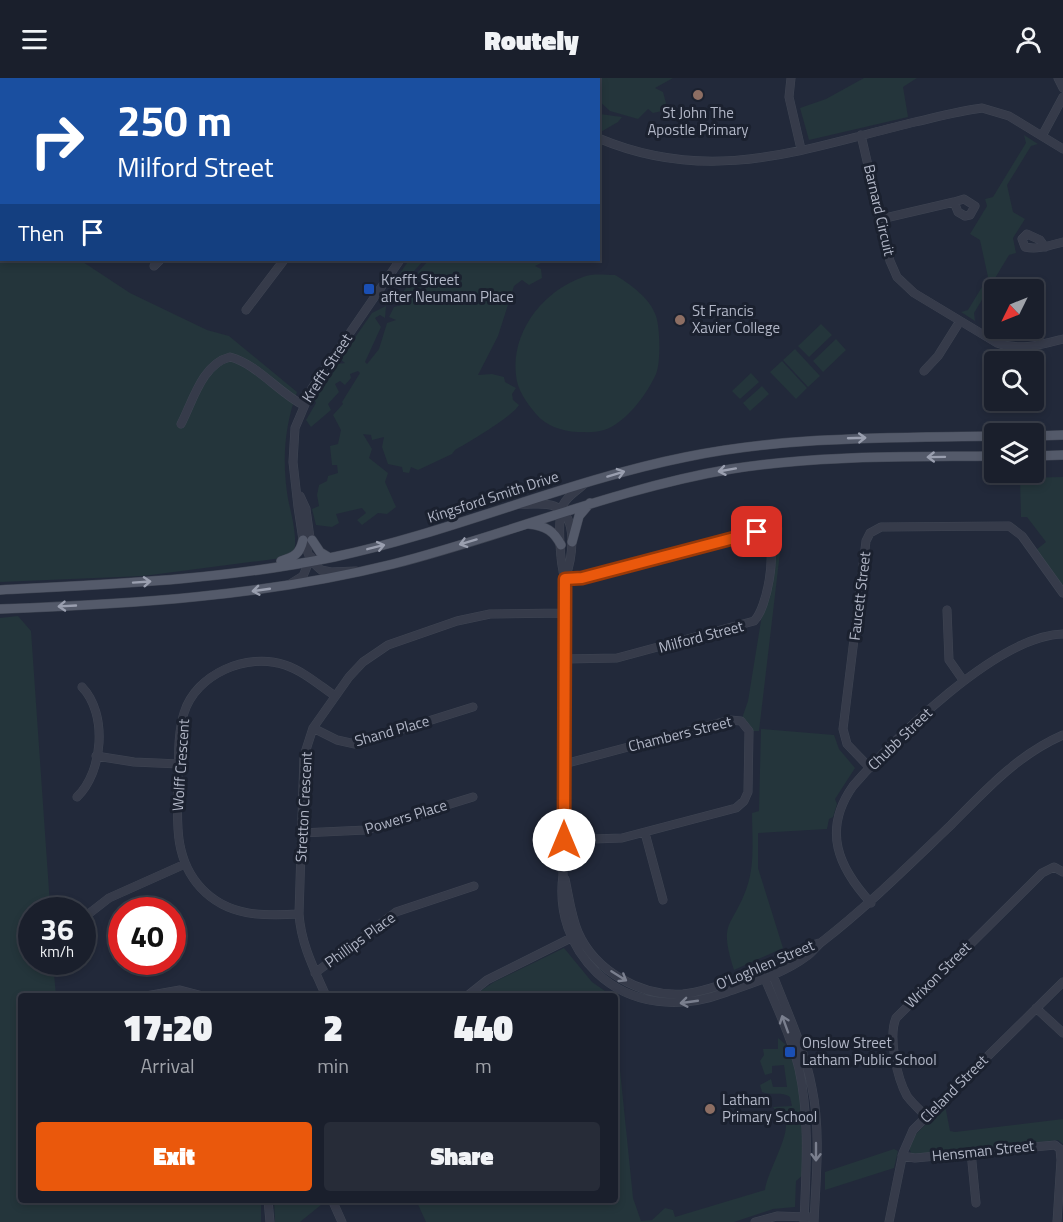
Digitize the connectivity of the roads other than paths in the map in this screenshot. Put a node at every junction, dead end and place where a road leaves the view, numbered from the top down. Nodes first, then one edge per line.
1 (791, 78) edge
2 (1058, 78) edge
3 (1063, 88) edge
4 (1063, 97) edge
5 (861, 135) junction
6 (1042, 136) junction
7 (600, 139) edge
8 (801, 149) junction
9 (1063, 149) edge
10 (954, 202) dead end
11 (881, 219) junction
12 (1063, 242) edge
13 (1045, 246) dead end
14 (283, 261) edge
15 (399, 261) edge
16 (246, 310) dead end
17 (960, 321) junction
18 (1063, 339) edge
19 (924, 370) dead end
20 (303, 405) junction
21 (181, 424) dead end
22 (1063, 435) edge
23 (984, 436) edge
24 (1044, 436) edge
25 (984, 456) edge
26 (1044, 456) edge
27 (1063, 456) edge
28 (584, 484) junction
29 (592, 502) junction
30 (520, 504) junction
31 (562, 512) junction
32 (524, 524) junction
33 (307, 540) junction
34 (572, 542) junction
35 (561, 546) junction
36 (330, 558) junction
37 (311, 561) junction
38 (250, 572) junction
39 (360, 572) junction
40 (565, 579) junction
41 (284, 587) junction
42 (0, 590) edge
43 (1063, 593) edge
44 (1, 609) edge
45 (946, 610) dead end
46 (565, 613) junction
47 (1063, 634) edge
48 (565, 659) junction
49 (963, 680) junction
50 (82, 687) dead end
51 (335, 696) junction
52 (473, 706) dead end
53 (313, 728) junction
54 (1063, 735) edge
55 (96, 756) junction
56 (179, 764) junction
57 (564, 764) junction
58 (870, 768) junction
59 (77, 797) dead end
60 (473, 797) dead end
61 (301, 832) junction
62 (645, 833) junction
63 (564, 840) junction
64 (185, 864) junction
65 (1063, 872) edge
66 (474, 886) dead end
67 (663, 900) dead end
68 (871, 903) junction
69 (96, 908) edge
70 (299, 914) junction
71 (575, 936) junction
72 (821, 942) junction
73 (770, 966) junction
74 (761, 970) junction
75 (315, 973) junction
76 (773, 975) junction
77 (765, 978) junction
78 (1063, 982) edge
79 (163, 993) edge
80 (192, 993) edge
81 (325, 993) edge
82 (471, 993) edge
83 (1036, 1008) junction
84 (1063, 1033) edge
85 (813, 1091) junction
86 (803, 1092) junction
87 (926, 1116) junction
88 (971, 1152) junction
89 (902, 1156) junction
90 (268, 1203) edge
91 (333, 1203) edge
92 (976, 1203) dead end
93 (804, 1220) edge
94 (814, 1220) edge
95 (270, 1222) edge
96 (342, 1222) edge
97 (755, 1222) edge
98 (889, 1222) edge
99 (1057, 1222) edge

1 - 8 street
2 - 3 street
4 - 6 street
5 - 6 street
5 - 8 street
5 - 11 street, Barnard Circuit
6 - 9 street
7 - 8 street
10 - 11 street
11 - 17 street, Barnard Circuit
12 - 13 street
14 - 16 street
15 - 20 street, Krefft Street
17 - 18 street, Barnard Circuit
17 - 19 street
20 - 21 street
20 - 33 street, Krefft Street
22 - 24 main road
28 -> 23 main road, Kingsford Smith Drive
25 -> 29 main road
26 - 27 main road
28 - 30 main road, Kingsford Smith Drive
28 - 31 street
29 - 31 main road
29 - 34 main road
30 - 31 street
36 -> 30 main road, Kingsford Smith Drive
31 - 32 main road
31 - 34 street, O'Loghlen Street
31 - 35 street, O'Loghlen Street
32 - 35 main road
32 -> 39 main road
33 - 36 main road
33 - 37 street, Krefft Street
33 - 38 main road
34 - 40 street, O'Loghlen Street
35 - 40 street, O'Loghlen Street
36 - 37 main road, Kingsford Smith Drive
37 - 38 main road, Kingsford Smith Drive
37 - 39 street
37 - 41 street
42 -> 38 main road, Kingsford Smith Drive
39 - 41 main road
40 - 46 street, O'Loghlen Street
40 - 48 street, Milford Street
41 -> 44 main road
43 - 58 street, Faucett Street
45 - 49 street
46 - 48 street, O'Loghlen Street
46 - 51 street, Stretton Crescent
47 - 49 street, Chubb Street
48 - 57 street, O'Loghlen Street
49 - 58 street, Chubb Street
50 - 55 street
51 - 53 street, Stretton Crescent
51 - 56 street, Wolff Crescent
52 - 53 street, Shand Place
53 - 61 street, Stretton Crescent
54 - 68 street, O'Loghlen Street
55 - 56 street
55 - 59 street
56 - 64 street, Wolff Crescent
57 - 62 street, Chambers Street
57 - 63 street, O'Loghlen Street
58 - 68 street, Chubb Street
60 - 61 street, Powers Place
61 - 70 street, Stretton Crescent
62 - 63 street, Chambers Street
62 - 67 street
63 - 71 street, O'Loghlen Street
64 - 69 street
64 - 70 street, Wolff Crescent
65 - 87 street, Wrixon Street
66 - 75 street, Phillips Place
68 - 72 street, O'Loghlen Street
70 - 75 street, Stretton Crescent
71 -> 74 street, O'Loghlen Street
77 -> 71 street, O'Loghlen Street
71 - 82 street
72 - 73 street, O'Loghlen Street
72 - 76 street, O'Loghlen Street
73 - 74 street, O'Loghlen Street
73 - 76 street
74 - 77 street
75 - 81 street, Stretton Crescent
76 - 77 street, O'Loghlen Street
76 - 85 street
86 -> 77 street
78 - 83 street, Cleland Street
79 - 80 street
83 - 84 street
83 - 87 street, Cleland Street
85 - 86 street
85 -> 94 street
86 - 93 street
87 - 89 street, Cleland Street
88 - 89 street, Hensman Street
88 - 92 street
88 - 99 street, Hensman Street
89 - 98 street, Cleland Street
90 - 95 street
91 - 96 street
93 - 94 street
93 - 97 street

